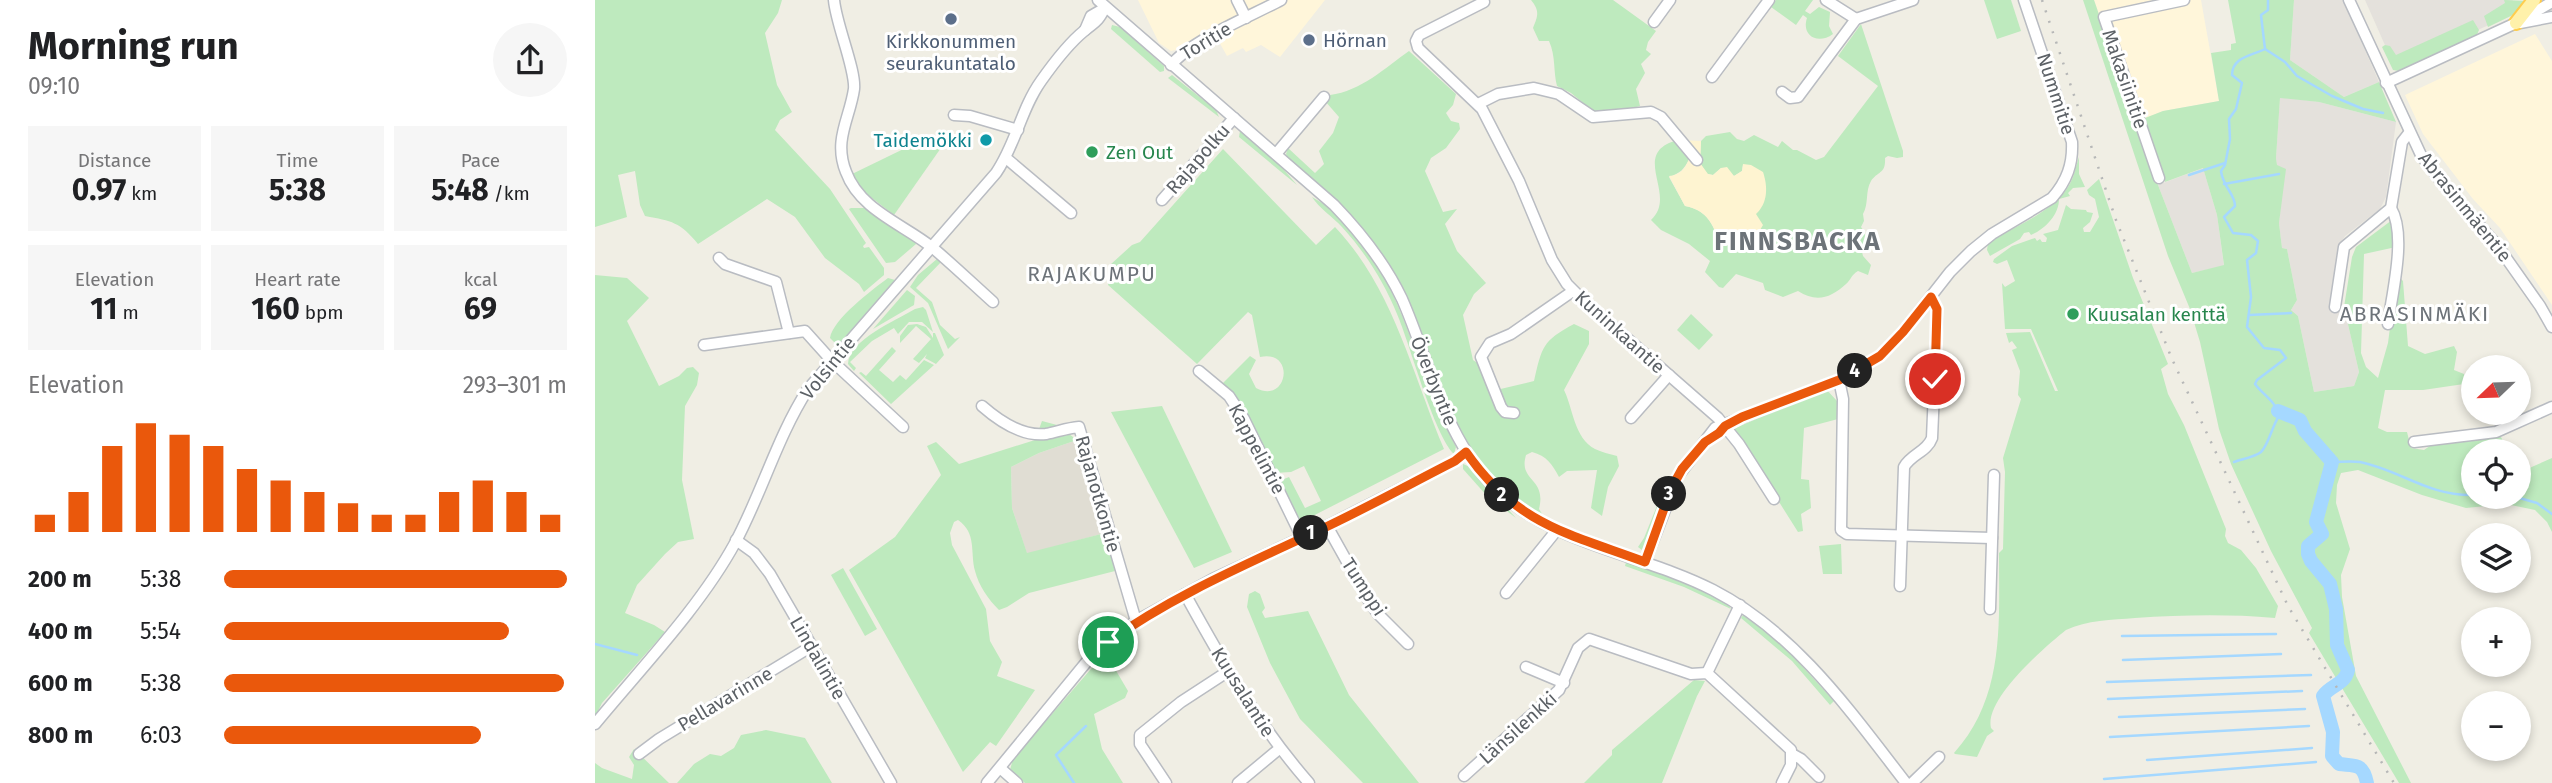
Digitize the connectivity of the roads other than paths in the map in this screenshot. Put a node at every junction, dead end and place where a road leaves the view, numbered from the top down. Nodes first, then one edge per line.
1 (834, 0) edge
2 (1237, 0) edge
3 (1281, 0) edge
4 (1461, 0) edge
5 (1670, 0) edge
6 (1769, 0) edge
7 (1826, 0) edge
8 (1913, 0) edge
9 (2024, 0) edge
10 (2184, 0) edge
11 (2349, 0) edge
12 (2534, 0) edge
13 (1484, 2) dead end
14 (2552, 2) edge
15 (1102, 4) edge
16 (1467, 10) junction
17 (2552, 17) edge
18 (1246, 18) junction
19 (1856, 19) junction
20 (1654, 22) dead end
21 (2516, 23) junction
22 (1171, 65) junction
23 (1712, 77) dead end
24 (2386, 83) junction
25 (1782, 92) dead end
26 (1324, 97) dead end
27 (1478, 104) junction
28 (954, 115) dead end
29 (1234, 118) junction
30 (1018, 130) junction
31 (2409, 133) junction
32 (1276, 154) junction
33 (1006, 158) junction
34 (1697, 160) dead end
35 (2159, 178) dead end
36 (1162, 200) dead end
37 (2391, 208) junction
38 (1071, 213) dead end
39 (931, 247) junction
40 (719, 258) dead end
41 (1573, 291) junction
42 (1931, 297) junction
43 (993, 302) dead end
44 (2335, 307) dead end
45 (2388, 324) dead end
46 (2552, 327) edge
47 (789, 333) junction
48 (705, 345) dead end
49 (832, 361) junction
50 (1199, 372) dead end
51 (1669, 375) junction
52 (1839, 380) junction
53 (982, 406) dead end
54 (2552, 407) edge
55 (1514, 413) dead end
56 (1631, 418) dead end
57 (1725, 426) junction
58 (903, 427) dead end
59 (2414, 442) dead end
60 (1466, 452) junction
61 (1994, 475) dead end
62 (1774, 499) dead end
63 (1327, 526) junction
64 (1556, 531) junction
65 (1902, 535) junction
66 (1302, 538) junction
67 (1992, 538) junction
68 (736, 540) junction
69 (1645, 562) junction
70 (1900, 586) dead end
71 (1506, 593) dead end
72 (1185, 594) junction
73 (1740, 605) junction
74 (1990, 609) dead end
75 (1136, 621) junction
76 (1408, 644) dead end
77 (812, 646) junction
78 (1527, 667) dead end
79 (1227, 672) junction
80 (1707, 673) junction
81 (1564, 682) junction
82 (595, 724) edge
83 (1279, 749) junction
84 (639, 754) dead end
85 (1792, 754) junction
86 (1939, 757) dead end
87 (1000, 768) junction
88 (1464, 776) dead end
89 (1819, 777) dead end
90 (891, 783) edge
91 (987, 783) edge
92 (1017, 783) edge
93 (1166, 783) edge
94 (1238, 783) edge
95 (1309, 783) edge
96 (1782, 783) edge
97 (1906, 783) edge
98 (1912, 783) edge

1 - 39 street
2 - 18 street
3 - 18 street, Toritie
4 - 16 street
5 - 20 street
6 - 23 street
7 - 19 street
8 - 19 street
9 - 42 street, Nummitie
10 - 35 street, Makasiinitie
11 - 24 street, Abrasinmäentie
12 - 21 main road
13 - 16 street
14 - 21 street
15 - 22 street, Överbyntie
15 - 30 street, Volsintie
16 - 27 street, Kuninkaantie
17 - 21 street
18 - 22 street, Toritie
19 - 25 street
21 - 24 street
22 - 29 street, Överbyntie
24 - 31 street, Abrasinmäentie
26 - 32 street
27 - 34 street
27 - 41 street, Kuninkaantie
28 - 30 street
29 - 32 street, Överbyntie
29 - 36 street, Rajapolku
30 - 33 street, Volsintie
31 - 37 street
31 - 46 street, Abrasinmäentie
32 - 60 street, Överbyntie
33 - 38 street
33 - 39 street, Volsintie
37 - 44 street
37 - 45 street
39 - 43 street
39 - 49 street, Volsintie
40 - 47 street
41 - 51 street, Kuninkaantie
41 - 55 street
42 - 52 street, Nummitie
42 - 65 street
47 - 48 street
47 - 49 street
49 - 58 street
49 - 68 street, Volsintie
50 - 66 street, Kappelintie
51 - 56 street
51 - 57 street, Kuninkaantie
52 - 57 street, Nummitie
52 - 65 street
53 - 75 street, Rajanotkontie
54 - 59 street
57 - 62 street, Kuninkaantie
57 - 69 street, Nummitie
60 - 63 street
60 - 64 street, Överbyntie
61 - 67 street
63 - 66 street
63 - 76 street, Tumppi
64 - 69 street, Överbyntie
64 - 71 street
65 - 67 street
65 - 70 street
66 - 72 street
67 - 74 street
68 - 77 street, Lindalintie
68 - 82 street, Volsintie
69 - 73 street, Överbyntie
72 - 75 street
72 - 79 street, Kuusalantie
73 - 80 street
73 - 97 street, Överbyntie
75 - 87 street
77 - 84 street, Pellavarinne
77 - 90 street, Lindalintie
78 - 81 street
79 - 83 street, Kuusalantie
79 - 93 street
80 - 81 street, Länsilenkki
80 - 85 street
81 - 88 street, Länsilenkki
83 - 94 street
83 - 95 street, Kuusalantie
85 - 89 street
85 - 96 street
86 - 98 street
87 - 91 street
87 - 92 street

